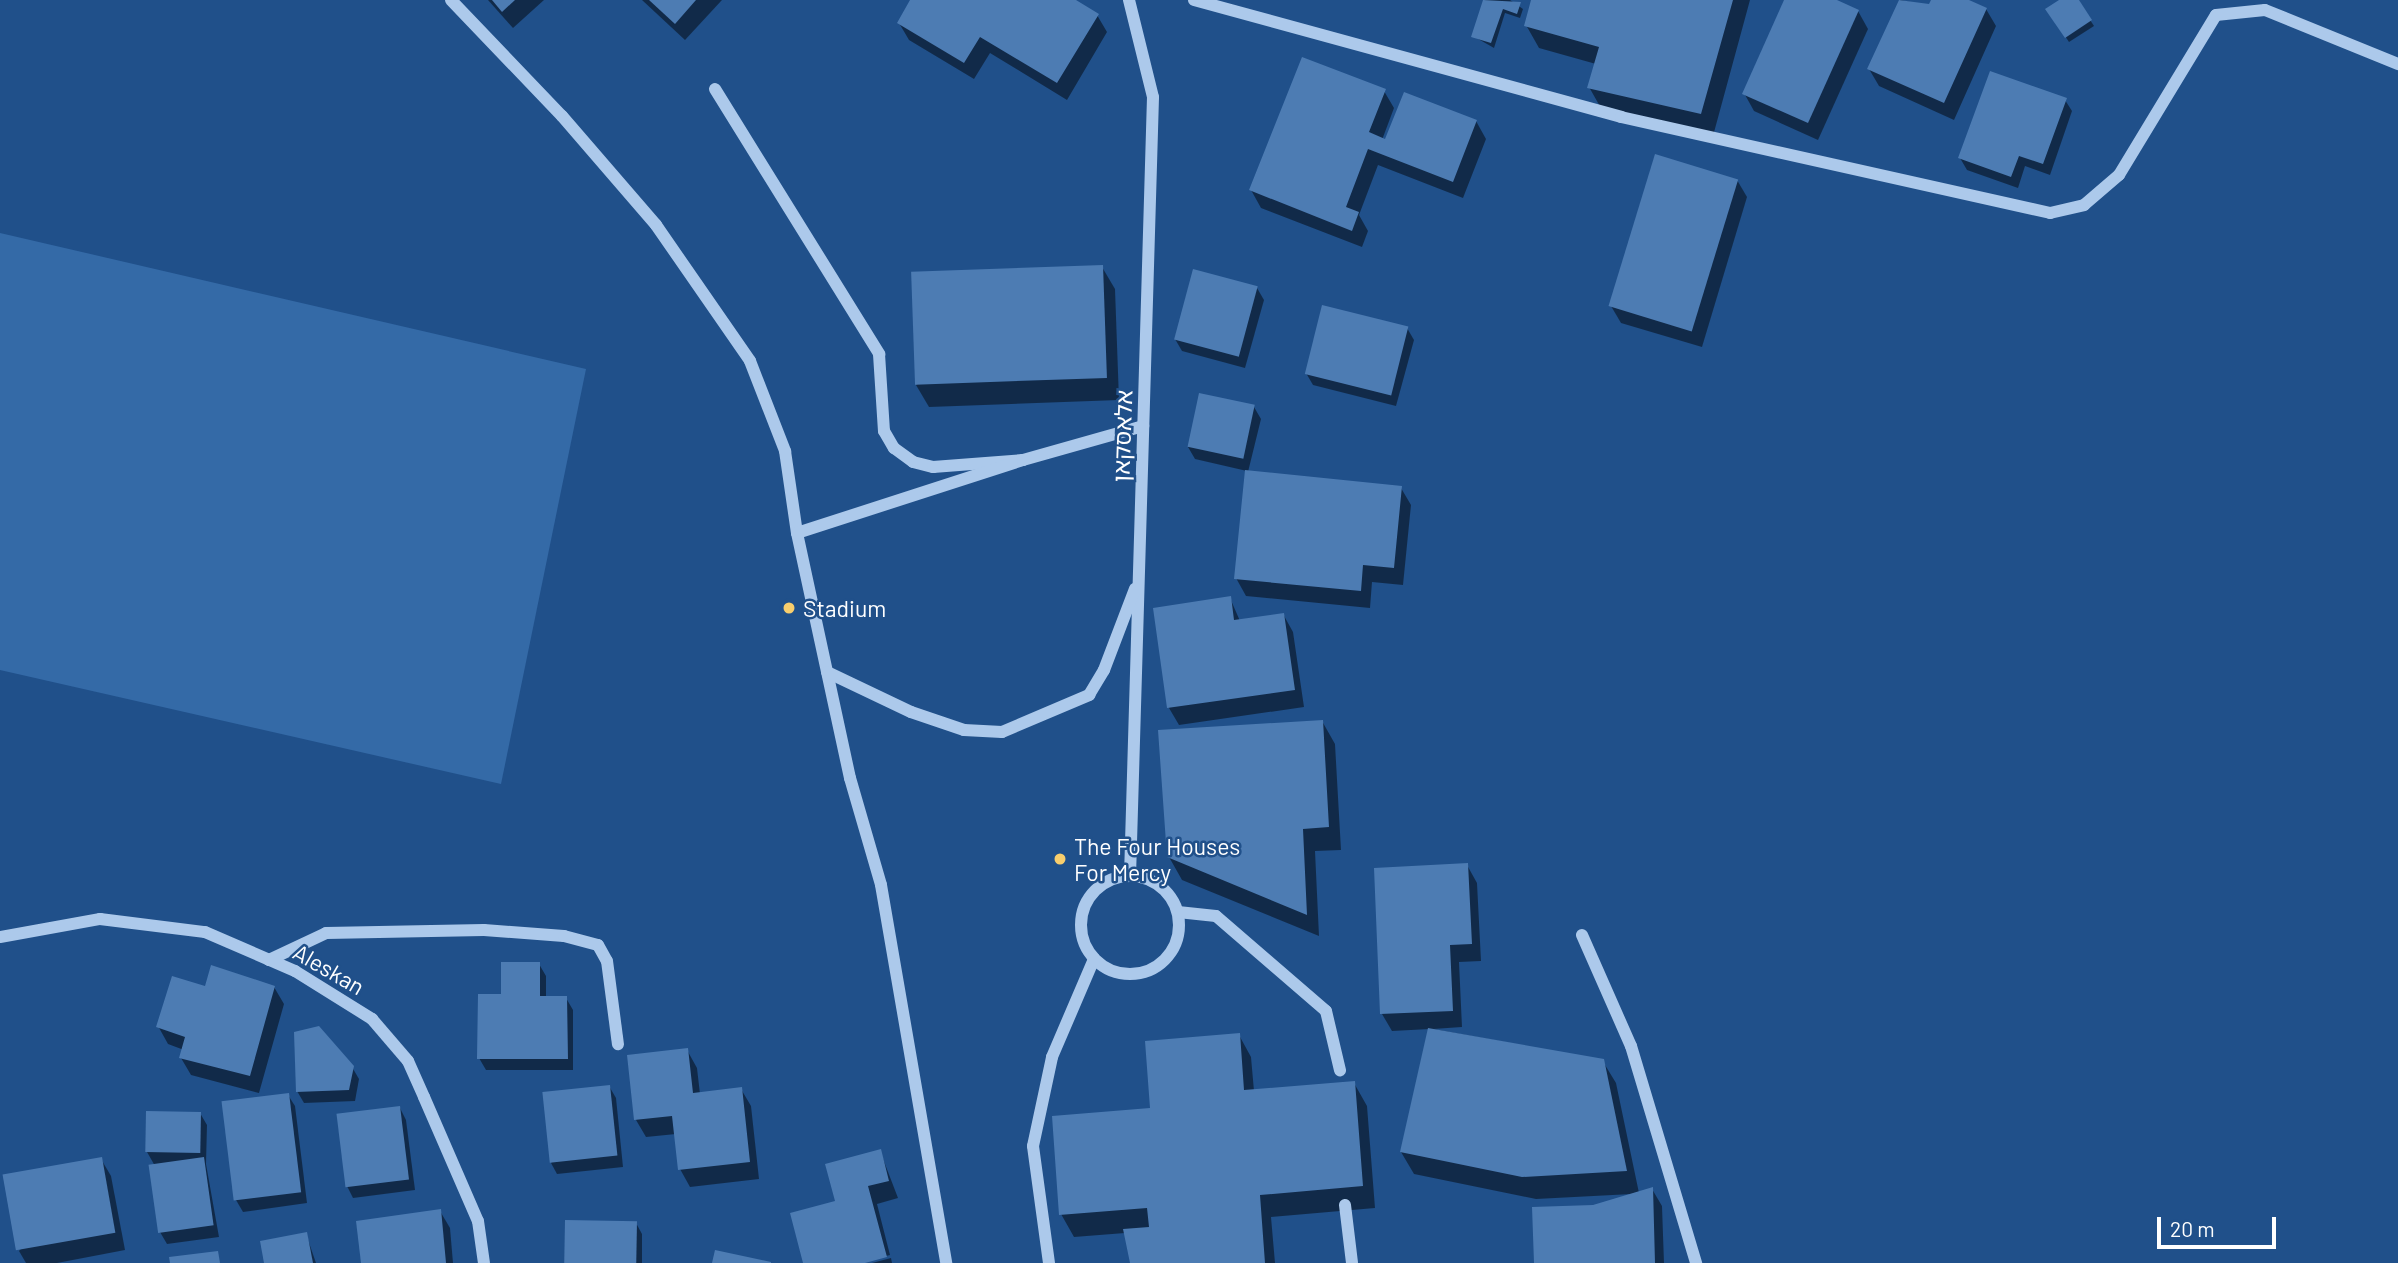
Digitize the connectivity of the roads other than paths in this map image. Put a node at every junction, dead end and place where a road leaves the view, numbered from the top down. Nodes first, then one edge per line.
1 (451, 0) edge
2 (1129, 0) edge
3 (1194, 0) edge
4 (2398, 64) edge
5 (715, 89) dead end
6 (1143, 426) junction
7 (1023, 460) junction
8 (797, 533) junction
9 (1139, 580) junction
10 (827, 672) junction
11 (1130, 876) junction
12 (1178, 912) junction
13 (1582, 934) dead end
14 (0, 937) edge
15 (1094, 959) junction
16 (269, 960) junction
17 (618, 1044) dead end
18 (1340, 1070) dead end
19 (1345, 1205) dead end
20 (484, 1263) edge
21 (946, 1263) edge
22 (1049, 1263) edge
23 (1352, 1263) edge
24 (1696, 1263) edge

1 - 8 street
2 - 6 street, אלאסקאן
3 - 4 street
5 - 7 street
6 - 7 street
6 - 9 street, אלאסקאן
7 - 8 street
8 - 10 street
9 - 10 street
9 - 11 street, אלאסקאן
10 - 21 street
11 - 12 street
11 - 15 street
12 - 15 street
12 - 18 street
13 - 24 street
14 - 16 street, Aleskan
15 - 22 street
16 - 17 street
16 - 20 street, Aleskan
19 - 23 street

